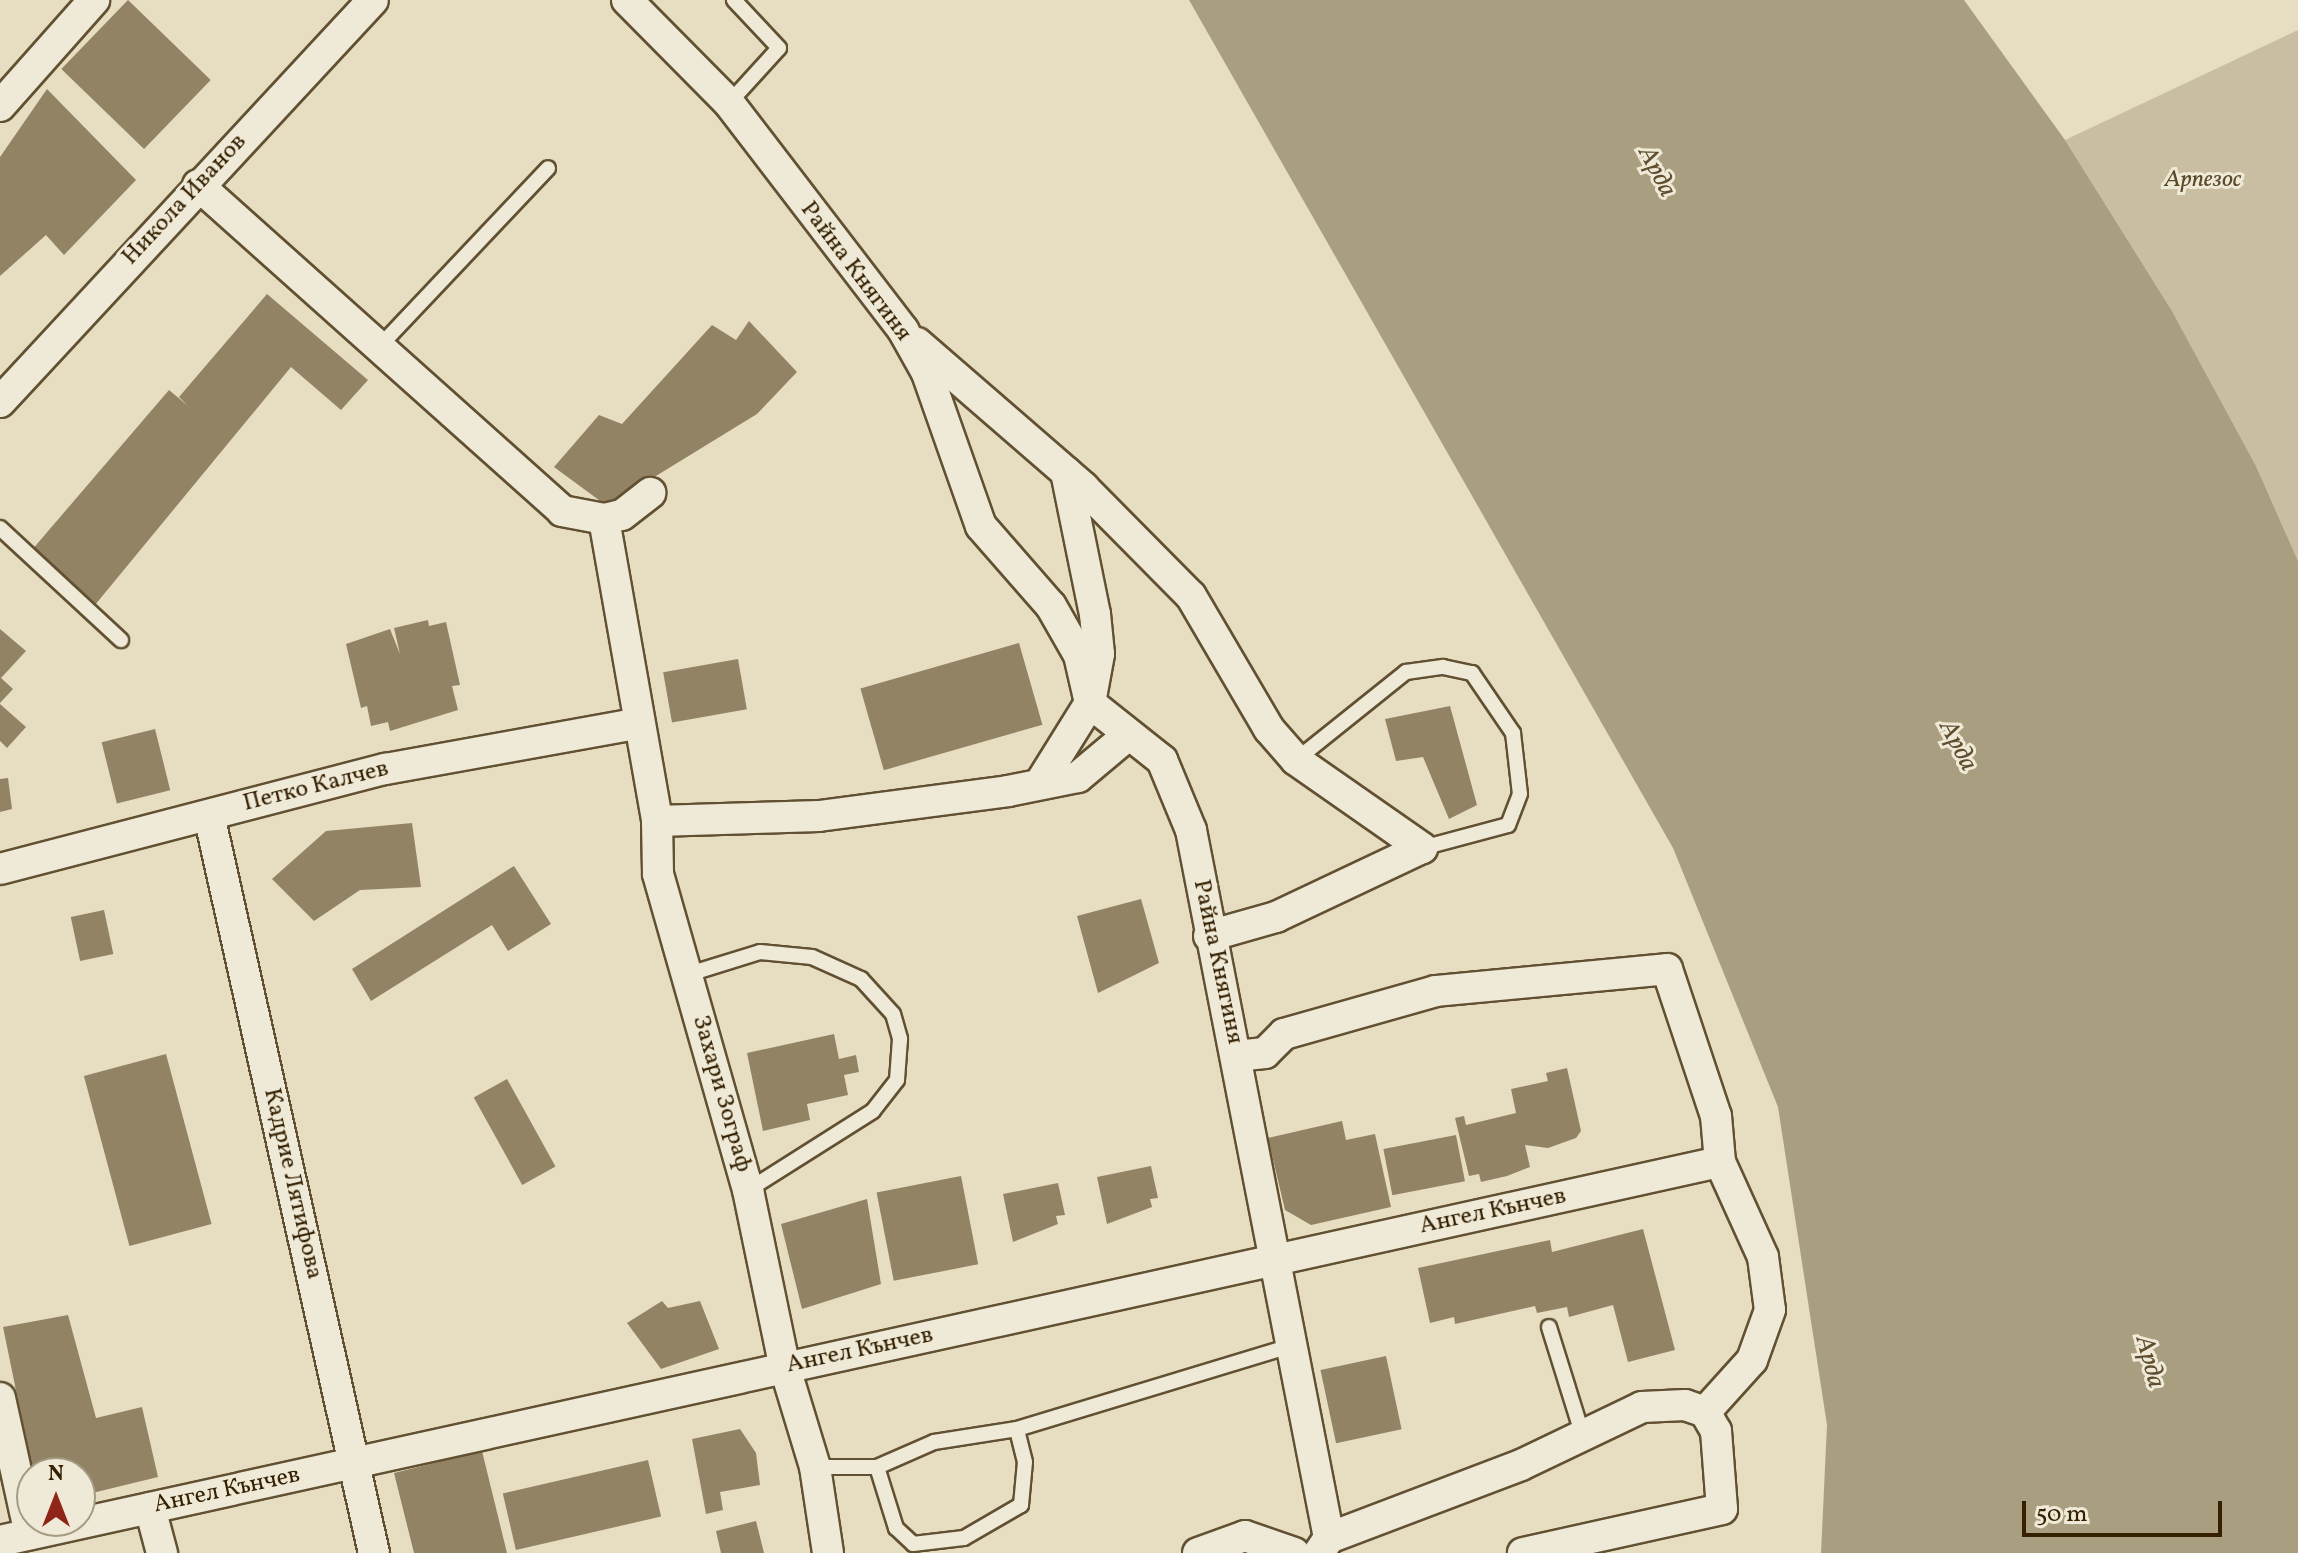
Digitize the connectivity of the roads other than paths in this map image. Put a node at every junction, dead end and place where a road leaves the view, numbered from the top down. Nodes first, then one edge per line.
1 (373, 0) edge
2 (627, 0) edge
3 (734, 0) edge
4 (88, 2) edge
5 (729, 103) junction
6 (0, 106) edge
7 (548, 168) dead end
8 (198, 185) junction
9 (903, 330) junction
10 (379, 347) junction
11 (0, 402) edge
12 (1066, 472) junction
13 (650, 493) dead end
14 (604, 519) junction
15 (0, 528) edge
16 (121, 640) dead end
17 (1090, 703) junction
18 (635, 724) junction
19 (1127, 736) junction
20 (1296, 760) junction
21 (1042, 780) junction
22 (209, 815) junction
23 (657, 821) junction
24 (1422, 848) junction
25 (0, 869) edge
26 (1209, 936) junction
27 (689, 974) junction
28 (1236, 1056) junction
29 (1720, 1162) junction
30 (748, 1190) junction
31 (1274, 1260) junction
32 (1549, 1327) dead end
33 (1291, 1346) junction
34 (785, 1368) junction
35 (0, 1398) edge
36 (1705, 1412) junction
37 (1017, 1429) junction
38 (1582, 1433) junction
39 (355, 1463) junction
40 (815, 1467) junction
41 (877, 1467) junction
42 (16, 1471) edge
43 (150, 1508) junction
44 (96, 1520) edge
45 (1324, 1546) edge
46 (162, 1553) edge
47 (374, 1553) edge
48 (828, 1553) edge
49 (1198, 1553) edge
50 (1294, 1553) edge
51 (1523, 1553) edge

1 - 8 street, Никола Иванов
2 - 5 street, Райна Княгиня
3 - 5 lane
4 - 6 street
5 - 9 street, Райна Княгиня
7 - 10 lane
8 - 10 street
8 - 11 street, Никола Иванов
9 - 12 street
9 - 17 street, Райна Княгиня
10 - 14 street
12 - 17 street
12 - 20 street
13 - 14 street
14 - 18 street, Захари Зограф
15 - 16 lane
17 - 19 street, Райна Княгиня
17 - 21 street
18 - 22 street, Петко Калчев
18 - 23 street, Захари Зограф
19 - 21 street
19 - 26 street, Райна Княгиня
20 - 24 street
20 - 24 lane
21 - 23 street
22 - 25 street, Петко Калчев
22 - 39 street, Кадрие Лятифова
23 - 27 street, Захари Зограф
24 - 26 street
26 - 28 street, Райна Княгиня
27 - 30 street, Захари Зограф
27 - 30 lane
28 - 29 street
28 - 31 street, Райна Княгиня
29 - 31 street, Ангел Кънчев
29 - 36 street
30 - 34 street, Захари Зограф
31 - 33 street, Райна Княгиня
31 - 34 street, Ангел Кънчев
32 - 38 lane
33 - 37 lane
33 - 45 street, Райна Княгиня
34 - 39 street, Ангел Кънчев
34 - 40 street, Захари Зограф
35 - 42 street
36 - 38 street
36 - 51 street
37 - 41 lane
37 - 41 lane
38 - 45 street
39 - 43 street, Ангел Кънчев
39 - 47 street, Кадрие Лятифова
40 - 41 lane
40 - 48 street, Захари Зограф
43 - 44 street, Ангел Кънчев
43 - 46 street
49 - 50 street

